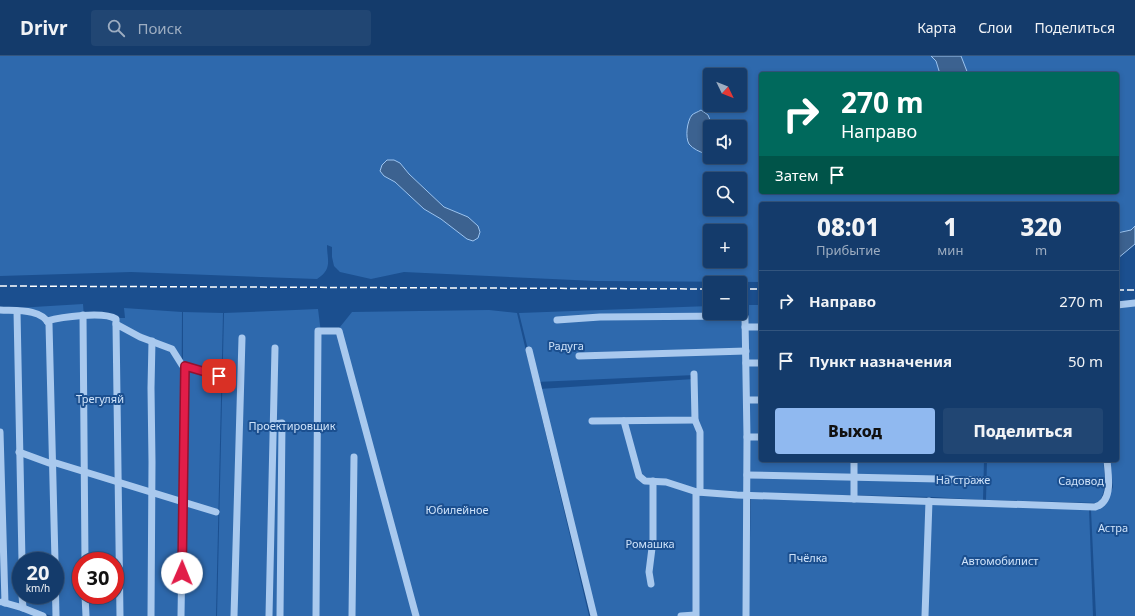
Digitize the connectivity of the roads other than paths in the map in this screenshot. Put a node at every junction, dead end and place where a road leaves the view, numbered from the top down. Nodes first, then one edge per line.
1 (1135, 303) edge
2 (1119, 305) edge
3 (0, 310) edge
4 (17, 311) junction
5 (83, 316) junction
6 (557, 320) dead end
7 (47, 321) junction
8 (116, 324) junction
9 (759, 326) edge
10 (745, 327) junction
11 (242, 338) dead end
12 (152, 341) junction
13 (275, 348) dead end
14 (529, 350) dead end
15 (746, 351) junction
16 (579, 356) dead end
17 (746, 362) junction
18 (759, 363) edge
19 (185, 366) junction
20 (694, 374) dead end
21 (219, 376) dead end
22 (747, 400) junction
23 (759, 400) edge
24 (695, 420) junction
25 (592, 421) dead end
26 (624, 421) junction
27 (274, 424) junction
28 (0, 432) edge
29 (748, 437) junction
30 (759, 437) edge
31 (19, 452) junction
32 (354, 457) dead end
33 (854, 462) edge
34 (1107, 462) edge
35 (52, 463) junction
36 (84, 472) junction
37 (747, 475) junction
38 (854, 476) junction
39 (986, 480) dead end
40 (653, 481) junction
41 (118, 483) junction
42 (151, 492) junction
43 (698, 492) junction
44 (746, 496) junction
45 (854, 499) junction
46 (183, 502) junction
47 (929, 502) junction
48 (216, 512) dead end
49 (22, 552) edge
50 (55, 552) edge
51 (85, 552) edge
52 (651, 584) dead end
53 (2, 602) edge
54 (23, 604) edge
55 (56, 604) edge
56 (85, 604) edge
57 (23, 608) junction
58 (43, 616) edge
59 (56, 616) edge
60 (86, 616) edge
61 (120, 616) edge
62 (151, 616) edge
63 (181, 616) edge
64 (234, 616) edge
65 (269, 616) edge
66 (280, 616) edge
67 (316, 616) edge
68 (352, 616) edge
69 (416, 616) edge
70 (594, 616) edge
71 (681, 616) edge
72 (696, 616) edge
73 (746, 616) edge
74 (926, 616) edge

1 - 2 street
3 - 4 street
4 - 7 street
4 - 31 street
5 - 7 street
5 - 8 street
5 - 36 street
6 - 10 street
7 - 35 street
8 - 12 street
8 - 41 street
9 - 10 street
10 - 15 street
11 - 64 street
12 - 19 street
12 - 42 street
13 - 27 street
14 - 70 street
15 - 16 street
15 - 17 street
17 - 18 street
17 - 22 street
19 - 21 street
19 - 46 street
20 - 24 street
22 - 23 street
22 - 29 street
24 - 26 street
24 - 43 street
25 - 26 street
26 - 40 street
27 - 65 street
27 - 66 street
28 - 53 street
29 - 30 street
29 - 37 street
31 - 35 street
31 - 49 street
32 - 68 street
33 - 38 street
34 - 47 street
35 - 36 street
35 - 50 street
36 - 41 street
36 - 51 street
37 - 38 street
37 - 44 street
38 - 39 street
38 - 45 street
40 - 43 street
40 - 52 street
41 - 42 street
41 - 61 street
42 - 46 street
42 - 62 street
43 - 44 street
43 - 72 street
44 - 45 street
44 - 73 street
45 - 47 street
46 - 48 street
46 - 63 street
47 - 74 street
53 - 57 street
54 - 57 street
55 - 59 street
56 - 60 street
57 - 58 street
67 - 69 street
71 - 72 street

